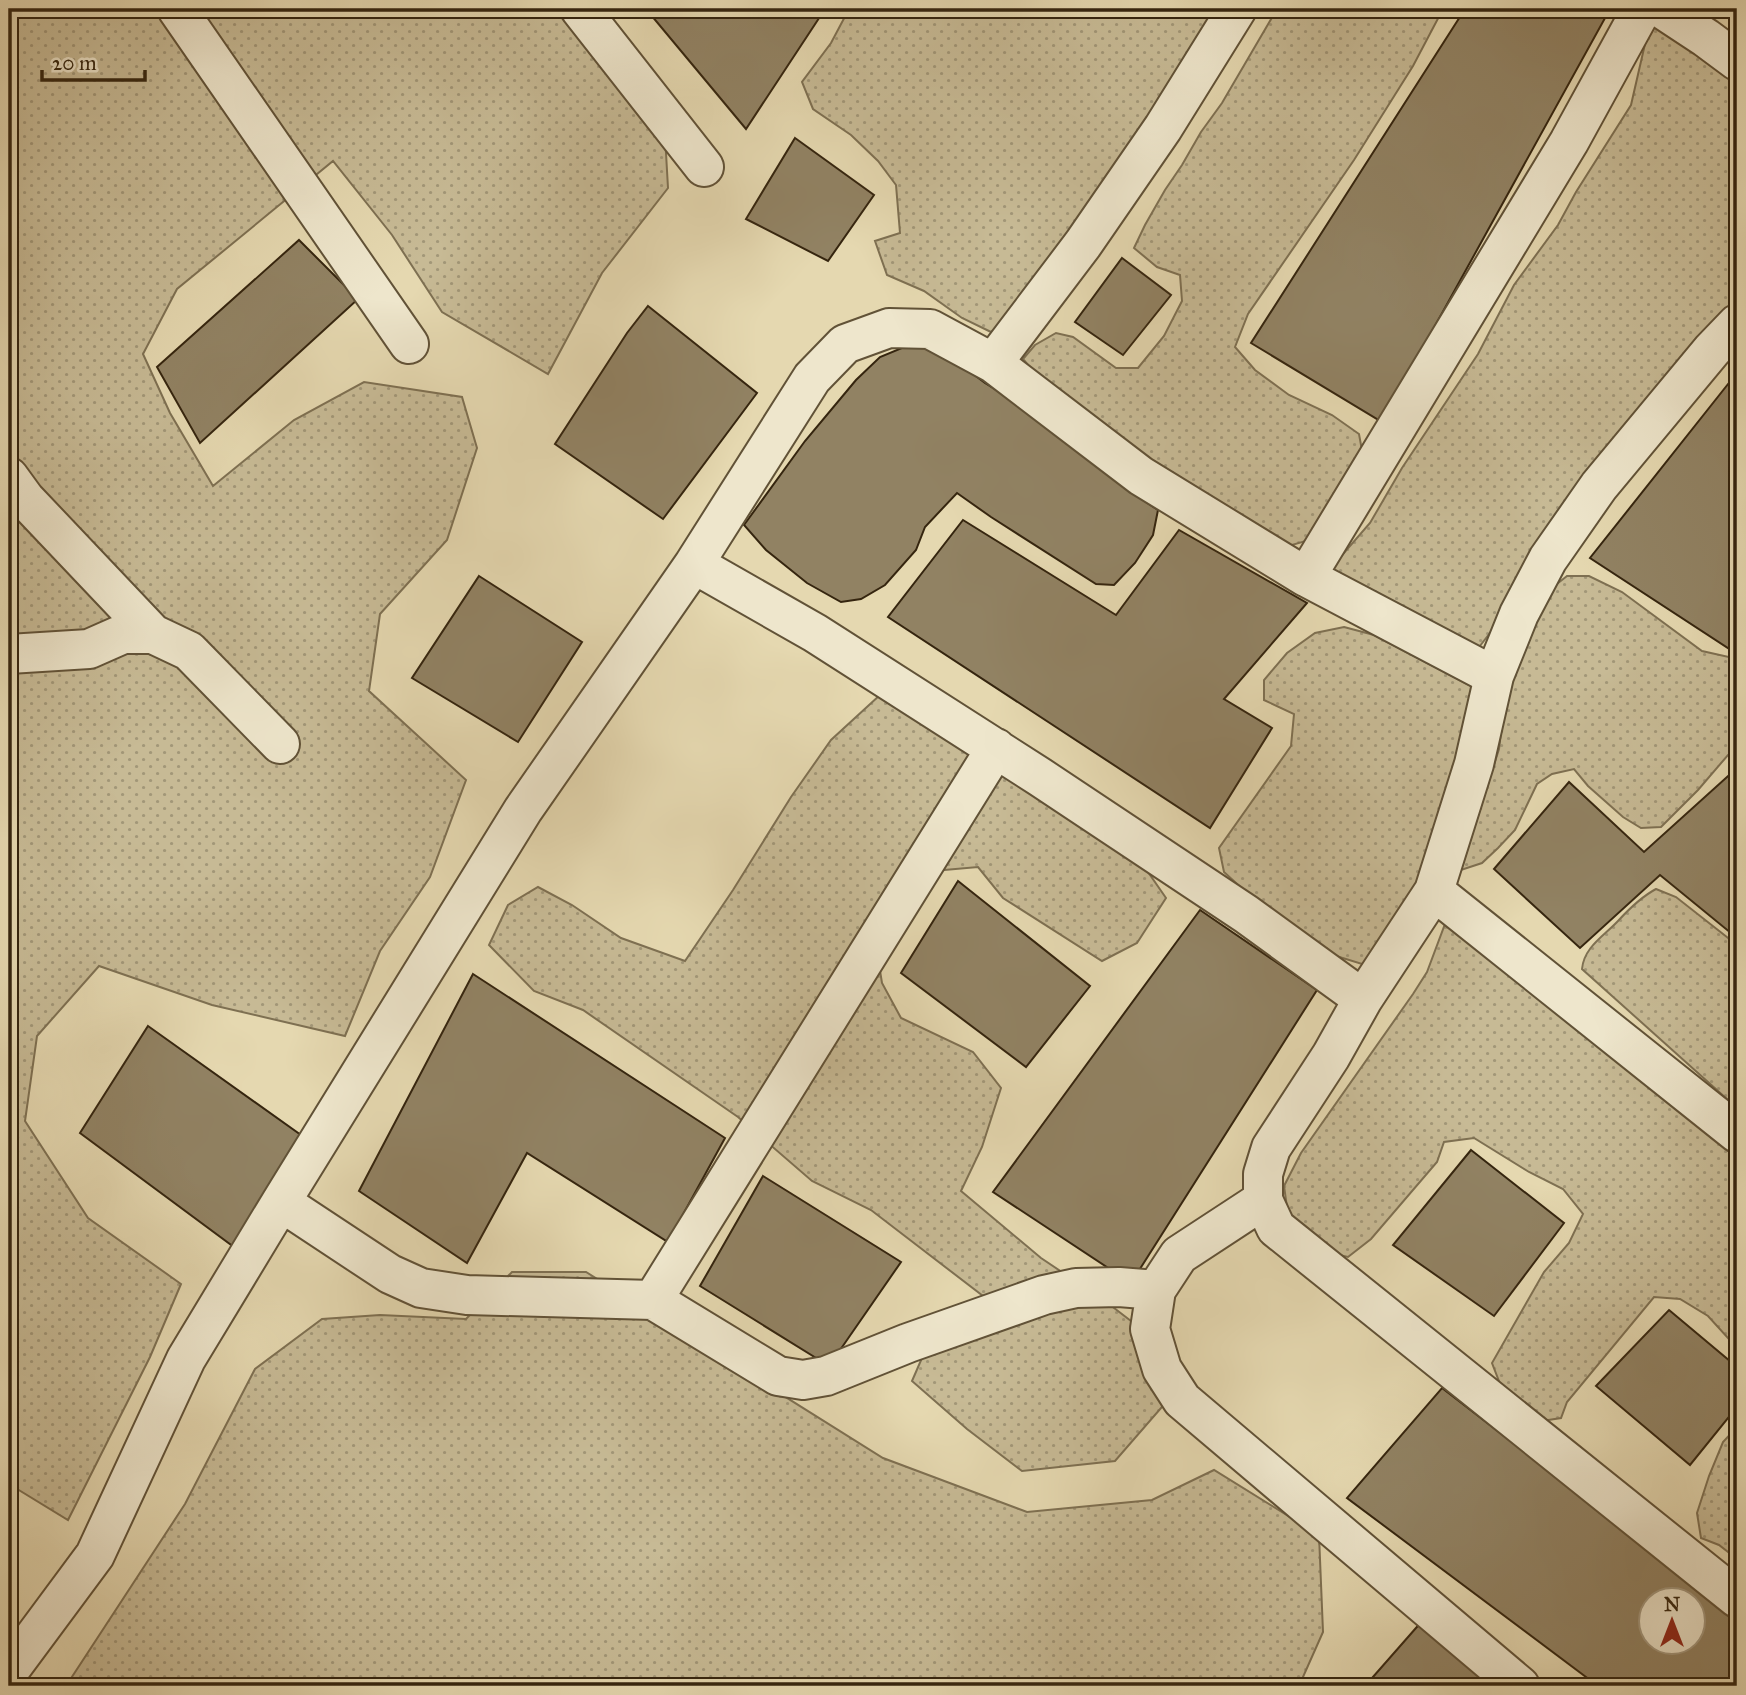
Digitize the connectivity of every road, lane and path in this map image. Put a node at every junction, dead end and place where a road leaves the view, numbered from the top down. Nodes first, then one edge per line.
1 (580, 9) edge
2 (1237, 9) edge
3 (1642, 9) edge
4 (1662, 9) edge
5 (193, 14) edge
6 (1737, 61) edge
7 (704, 167) dead end
8 (1737, 324) edge
9 (409, 344) dead end
10 (993, 363) junction
11 (9, 477) edge
12 (694, 564) junction
13 (1306, 577) junction
14 (153, 634) junction
15 (9, 654) edge
16 (1494, 676) junction
17 (280, 744) dead end
18 (996, 748) junction
19 (1434, 891) junction
20 (1363, 999) junction
21 (1737, 1133) edge
22 (1263, 1200) junction
23 (281, 1202) junction
24 (1156, 1290) junction
25 (653, 1300) junction
26 (1737, 1598) edge
27 (9, 1671) edge
28 (1520, 1686) edge

1 - 7 street
2 - 10 street
3 - 13 street
4 - 6 street
5 - 9 street
8 - 16 street
10 - 12 street
10 - 13 street
11 - 14 street
12 - 18 street
12 - 23 street
13 - 16 street
14 - 15 street
14 - 17 street
16 - 19 street
18 - 20 street
18 - 25 street
19 - 20 street
19 - 21 street
20 - 22 street
22 - 24 street
22 - 26 street
23 - 25 street
23 - 27 street
24 - 25 street
24 - 28 street

